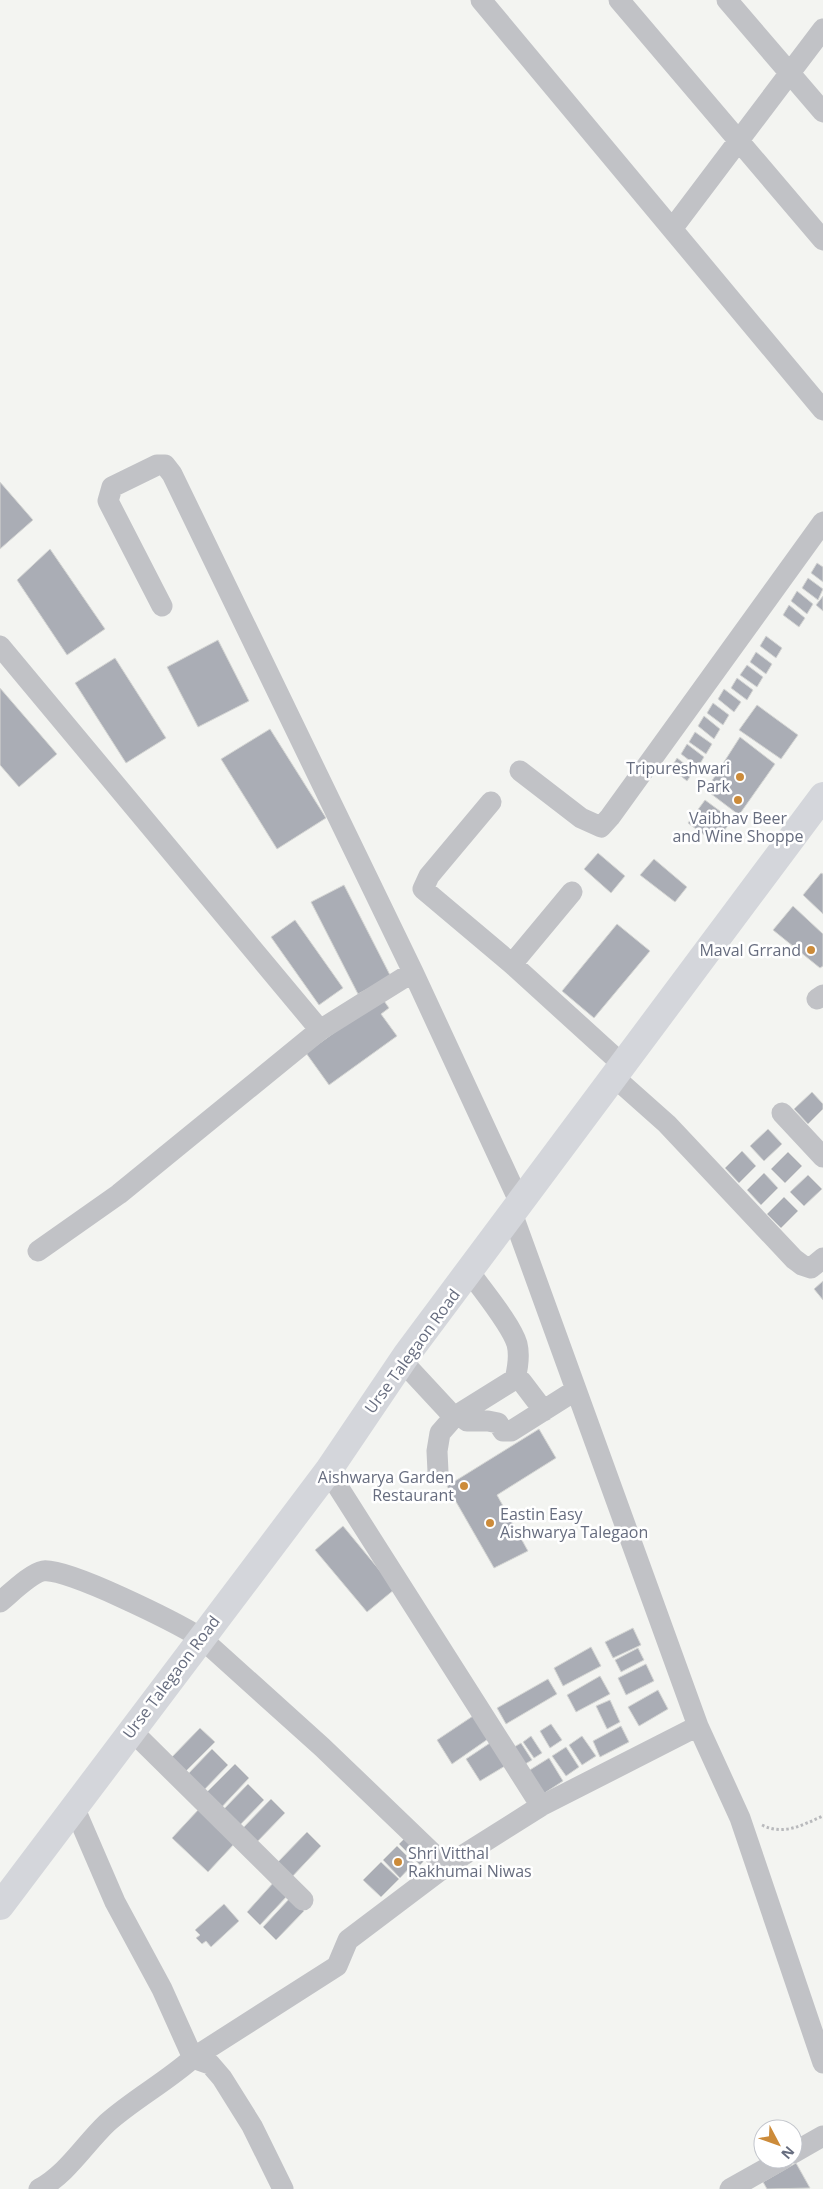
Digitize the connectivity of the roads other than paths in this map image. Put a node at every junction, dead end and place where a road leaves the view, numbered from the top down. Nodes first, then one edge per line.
1 (481, 0) edge
2 (619, 0) edge
3 (727, 0) edge
4 (823, 29) edge
5 (790, 73) junction
6 (823, 112) edge
7 (738, 141) junction
8 (672, 229) junction
9 (823, 240) edge
10 (823, 410) edge
11 (823, 522) edge
12 (162, 606) dead end
13 (0, 646) edge
14 (520, 771) dead end
15 (823, 796) edge
16 (491, 802) dead end
17 (572, 892) dead end
18 (512, 964) junction
19 (413, 972) junction
20 (320, 1030) junction
21 (618, 1070) junction
22 (782, 1113) dead end
23 (823, 1157) edge
24 (516, 1208) junction
25 (38, 1251) dead end
26 (823, 1258) edge
27 (469, 1271) junction
28 (402, 1361) junction
29 (515, 1379) junction
30 (576, 1390) junction
31 (544, 1410) junction
32 (457, 1415) junction
33 (328, 1471) junction
34 (438, 1472) dead end
35 (4, 1592) edge
36 (201, 1638) junction
37 (698, 1726) junction
38 (131, 1730) junction
39 (541, 1806) junction
40 (74, 1807) junction
41 (446, 1866) junction
42 (303, 1900) dead end
43 (0, 1906) edge
44 (193, 2058) junction
45 (823, 2063) edge
46 (823, 2136) edge
47 (803, 2147) edge
48 (765, 2169) edge
49 (39, 2189) edge
50 (283, 2189) edge
51 (730, 2189) edge

1 - 8 street
2 - 7 street
3 - 5 street
4 - 5 street
5 - 6 street
5 - 7 street
7 - 8 street
7 - 9 street
8 - 10 street
11 - 14 street
12 - 19 street
13 - 20 street
15 - 21 highway, Urse Talegaon Road
16 - 18 street
17 - 18 street
18 - 21 street
19 - 20 street
19 - 24 street
20 - 25 street
21 - 24 highway, Urse Talegaon Road
21 - 26 street
22 - 23 street
24 - 27 highway, Urse Talegaon Road
24 - 30 street
27 - 28 highway, Urse Talegaon Road
27 - 29 street
28 - 32 street
28 - 33 highway, Urse Talegaon Road
29 - 31 street
29 - 32 street
30 - 31 street
30 - 37 street
31 - 32 street
32 - 34 street
33 - 36 highway, Urse Talegaon Road
33 - 39 street
35 - 36 street
36 - 38 highway, Urse Talegaon Road
36 - 41 street
37 - 39 street
37 - 45 street
38 - 40 highway, Urse Talegaon Road
38 - 42 street
39 - 41 street
40 - 43 highway, Urse Talegaon Road
40 - 44 street
41 - 44 street
44 - 49 street
44 - 50 street
46 - 47 street
48 - 51 street

